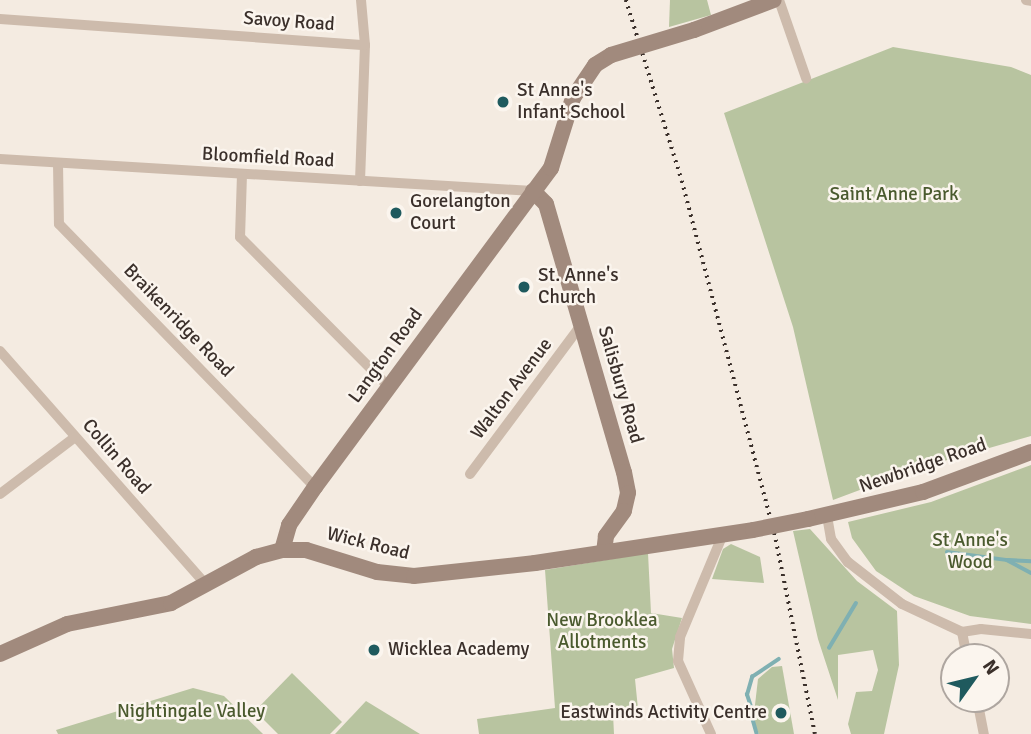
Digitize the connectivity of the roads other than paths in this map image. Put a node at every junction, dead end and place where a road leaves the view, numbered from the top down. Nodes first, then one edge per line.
1 (361, 0) edge
2 (777, 0) edge
3 (0, 19) edge
4 (365, 45) junction
5 (806, 79) dead end
6 (0, 159) edge
7 (58, 163) junction
8 (242, 174) junction
9 (360, 181) junction
10 (533, 191) junction
11 (581, 325) junction
12 (0, 351) edge
13 (389, 387) junction
14 (75, 437) junction
15 (1031, 452) edge
16 (470, 474) dead end
17 (315, 487) junction
18 (0, 494) edge
19 (827, 516) junction
20 (723, 534) junction
21 (282, 550) junction
22 (604, 552) junction
23 (206, 584) junction
24 (962, 632) junction
25 (1031, 634) edge
26 (964, 643) edge
27 (0, 653) edge
28 (980, 713) edge
29 (711, 734) edge
30 (984, 734) edge

1 - 4 street
2 - 5 street
2 - 10 street, Langton Road, bridge
3 - 4 street, Savoy Road
4 - 9 street
6 - 7 street, Bloomfield Road
7 - 8 street, Bloomfield Road
7 - 17 street, Braikenridge Road
8 - 9 street, Bloomfield Road
8 - 13 street
9 - 10 street, Bloomfield Road
10 - 11 street, Salisbury Road
10 - 13 street, Langton Road
11 - 16 street, Walton Avenue
11 - 22 street, Salisbury Road
12 - 14 street, Collin Road
13 - 17 street, Langton Road
14 - 18 street
14 - 23 street, Collin Road
15 - 19 street, Newbridge Road
17 - 21 street, Langton Road
19 - 20 street, Wick Road, bridge
19 - 24 street
20 - 22 street, Wick Road
20 - 29 street
21 - 22 street, Wick Road
21 - 23 street, Wick Road
23 - 27 street, Wick Road
24 - 25 street
24 - 26 street
28 - 30 street

